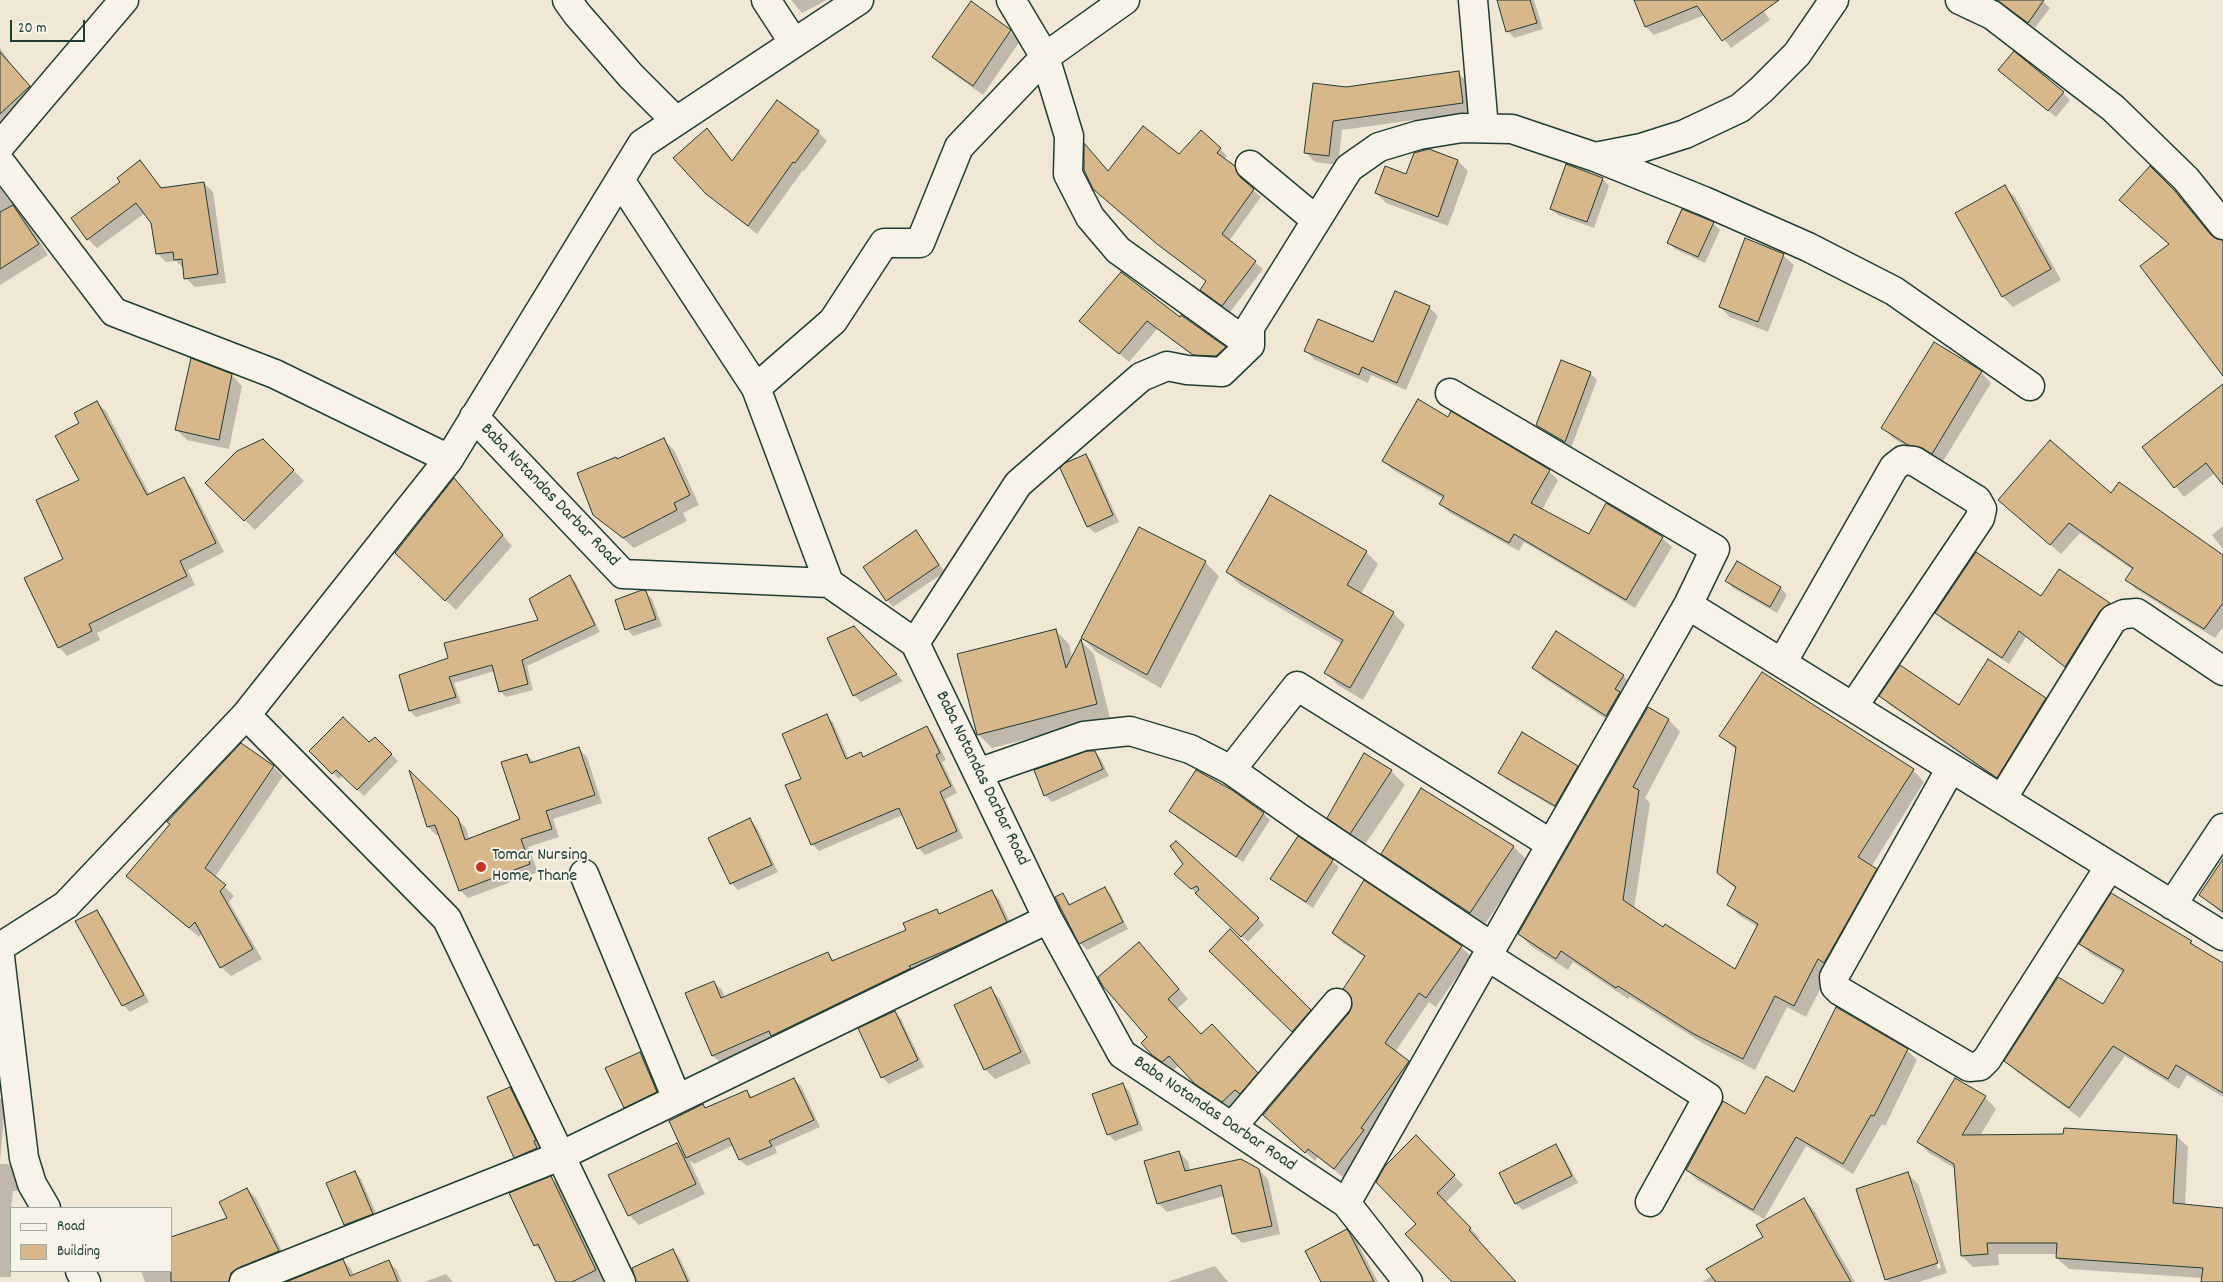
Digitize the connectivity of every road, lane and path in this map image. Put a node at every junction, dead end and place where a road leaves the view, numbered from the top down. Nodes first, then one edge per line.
1 (124, 0) edge
2 (566, 0) edge
3 (766, 0) edge
4 (859, 0) edge
5 (1011, 0) edge
6 (1125, 0) edge
7 (1473, 0) edge
8 (1834, 0) edge
9 (1960, 0) edge
10 (794, 43) junction
11 (1045, 57) junction
12 (676, 121) junction
13 (1484, 128) junction
14 (0, 146) edge
15 (1595, 157) junction
16 (0, 162) edge
17 (1250, 165) dead end
18 (620, 180) junction
19 (1316, 220) junction
20 (2223, 225) edge
21 (1250, 345) junction
22 (2030, 386) dead end
23 (756, 388) junction
24 (1450, 393) dead end
25 (474, 417) junction
26 (449, 459) junction
27 (829, 583) junction
28 (1688, 604) junction
29 (915, 643) junction
30 (1782, 663) junction
31 (2223, 671) edge
32 (1853, 707) junction
33 (246, 715) junction
34 (1951, 768) junction
35 (1231, 770) junction
36 (978, 773) junction
37 (2002, 799) junction
38 (2223, 828) edge
39 (1551, 844) junction
40 (2110, 866) junction
41 (584, 874) dead end
42 (2172, 905) junction
43 (1048, 919) junction
44 (2223, 936) edge
45 (0, 946) edge
46 (1490, 951) junction
47 (0, 957) edge
48 (1337, 1003) dead end
49 (677, 1099) junction
50 (1232, 1127) junction
51 (560, 1156) junction
52 (1650, 1202) dead end
53 (1346, 1203) junction
54 (45, 1207) edge
55 (244, 1282) edge
56 (620, 1282) edge
57 (1408, 1282) edge

1 - 14 street
2 - 12 street
3 - 10 street
4 - 10 street
5 - 11 street
6 - 11 street
7 - 13 street
8 - 15 street
9 - 20 street
10 - 12 street
11 - 21 street
11 - 23 street
12 - 18 street
13 - 15 street
13 - 19 street
15 - 22 street
16 - 26 street
17 - 19 street
18 - 23 street
18 - 25 street
19 - 21 street
21 - 29 street
23 - 27 street
24 - 28 street
25 - 26 street
25 - 27 street, Baba Notandas Darbar Road
26 - 33 street
27 - 29 street, Baba Notandas Darbar Road
28 - 30 street
28 - 39 street
29 - 36 street, Baba Notandas Darbar Road
30 - 32 street
30 - 32 street
31 - 37 street
32 - 34 street
33 - 45 street
33 - 51 street
34 - 37 street
34 - 40 street
35 - 36 street
35 - 39 street
35 - 46 street
36 - 43 street, Baba Notandas Darbar Road
37 - 40 street
38 - 42 street
39 - 46 street
40 - 42 street
41 - 49 street
42 - 44 street
43 - 49 street
43 - 50 street, Baba Notandas Darbar Road
46 - 52 street
46 - 53 street
47 - 54 street
48 - 50 street
49 - 51 street
50 - 53 street, Baba Notandas Darbar Road
51 - 55 street
51 - 56 street
53 - 57 street, Baba Notandas Darbar Road

